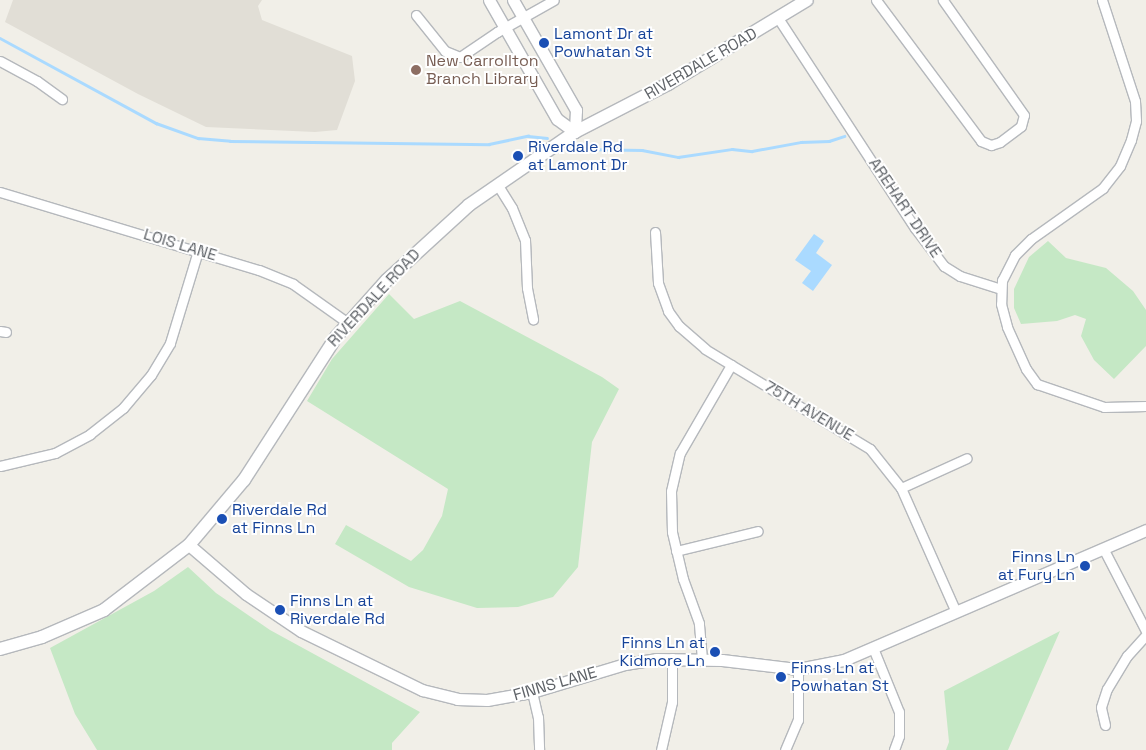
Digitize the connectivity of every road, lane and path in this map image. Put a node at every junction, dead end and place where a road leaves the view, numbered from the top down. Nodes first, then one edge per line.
1 (489, 0) edge
2 (513, 0) edge
3 (554, 0) edge
4 (806, 0) edge
5 (876, 0) edge
6 (943, 0) edge
7 (1102, 0) edge
8 (416, 15) dead end
9 (523, 17) junction
10 (778, 18) junction
11 (504, 27) junction
12 (0, 61) edge
13 (62, 99) dead end
14 (1141, 114) edge
15 (575, 132) junction
16 (497, 184) junction
17 (0, 192) edge
18 (655, 232) dead end
19 (198, 251) junction
20 (1001, 289) junction
21 (533, 319) dead end
22 (348, 324) junction
23 (732, 365) junction
24 (1146, 406) edge
25 (968, 458) dead end
26 (0, 466) edge
27 (901, 488) junction
28 (1146, 530) edge
29 (758, 531) dead end
30 (189, 545) junction
31 (1103, 548) junction
32 (676, 551) junction
33 (955, 610) junction
34 (1146, 631) edge
35 (1146, 635) edge
36 (873, 648) junction
37 (0, 649) edge
38 (672, 658) junction
39 (702, 659) junction
40 (798, 669) junction
41 (532, 692) junction
42 (1105, 725) dead end
43 (539, 750) edge
44 (661, 750) edge
45 (785, 750) edge
46 (894, 750) edge

1 - 11 street
2 - 9 street
3 - 9 street
4 - 10 main road, RIVERDALE ROAD
5 - 6 street
7 - 14 street
8 - 11 street
9 - 11 street
9 - 15 street
10 - 15 main road, RIVERDALE ROAD
10 - 20 street, AREHART DRIVE
11 - 15 street
12 - 13 street
14 - 20 street
15 - 16 main road, RIVERDALE ROAD
16 - 21 street
16 - 22 main road, RIVERDALE ROAD
17 - 19 street, LOIS LANE
18 - 23 street, 75TH AVENUE
19 - 22 street, LOIS LANE
19 - 26 street
20 - 24 street
22 - 30 main road, RIVERDALE ROAD
23 - 27 street, 75TH AVENUE
23 - 32 street
25 - 27 street
27 - 33 street, 75TH AVENUE
28 - 31 street, FINNS LANE
29 - 32 street
30 - 37 main road, RIVERDALE ROAD
30 - 41 street, FINNS LANE
31 - 33 street, FINNS LANE
31 - 34 street
32 - 39 street
33 - 36 street, FINNS LANE
35 - 42 street
36 - 40 street, FINNS LANE
36 - 46 street
38 - 39 street, FINNS LANE
38 - 41 street, FINNS LANE
38 - 44 street
39 - 40 street, FINNS LANE
40 - 45 street
41 - 43 street

